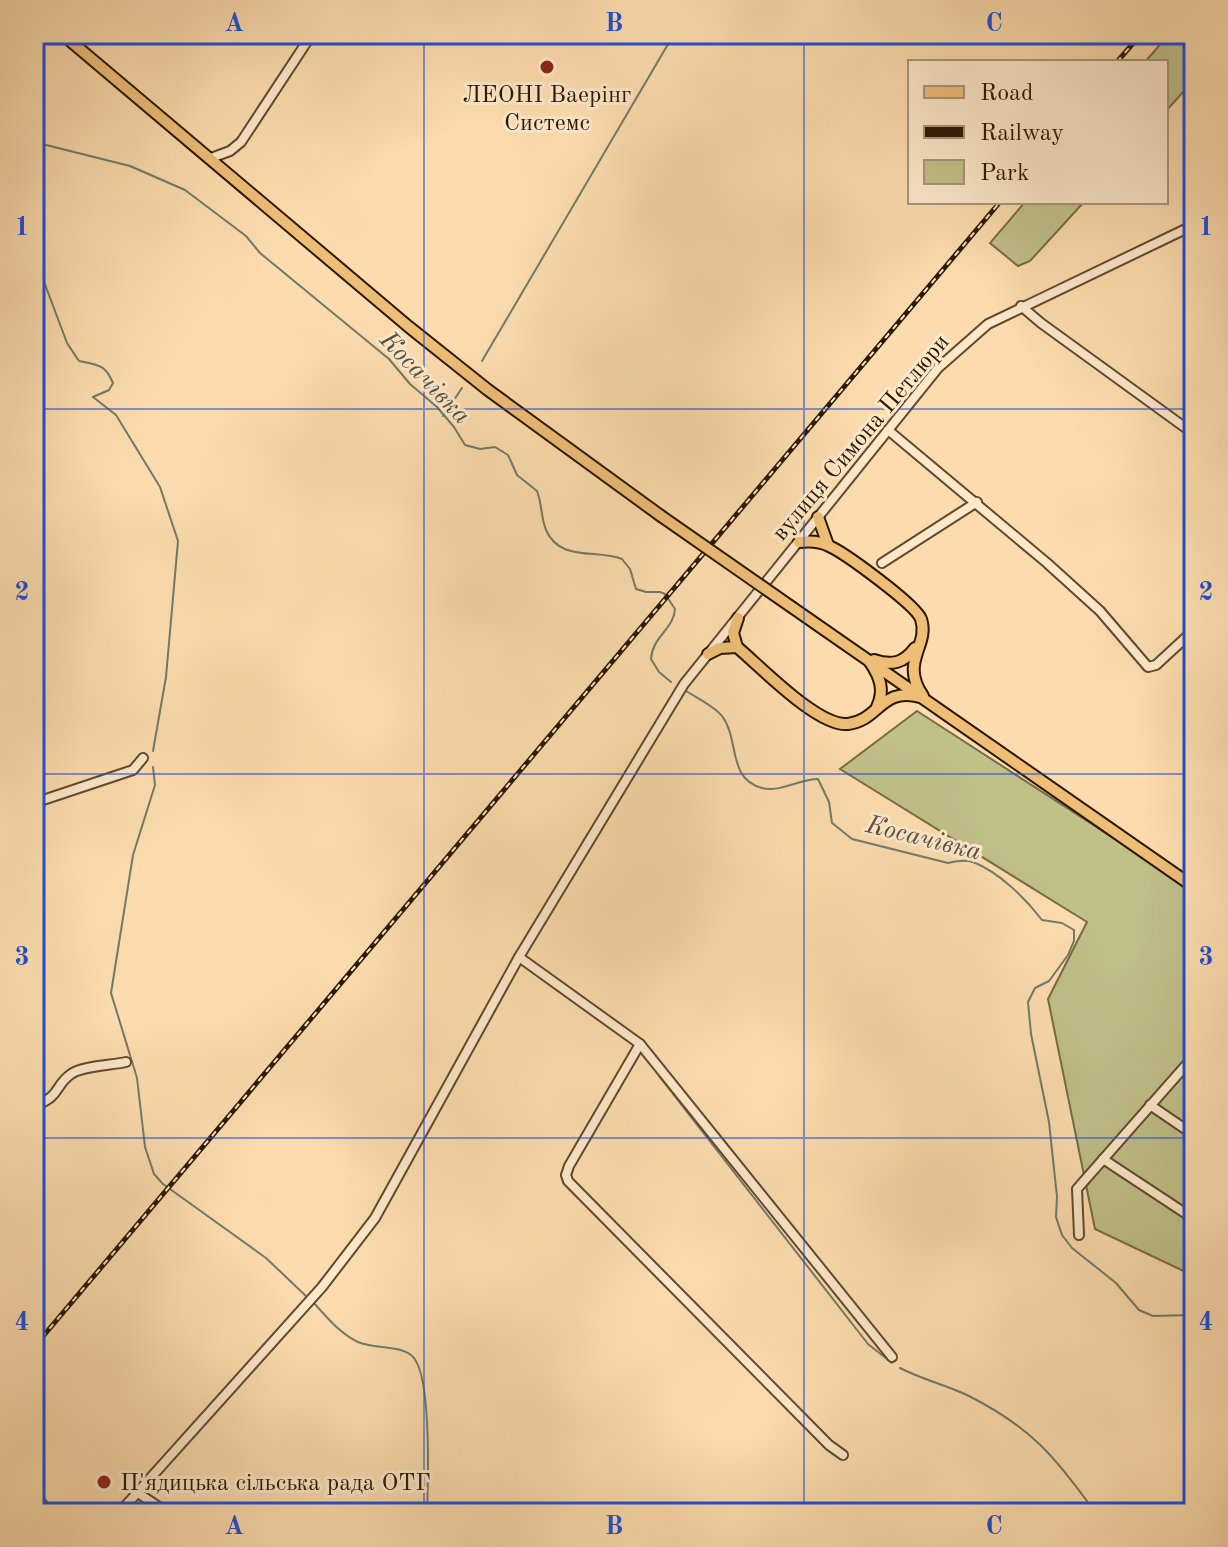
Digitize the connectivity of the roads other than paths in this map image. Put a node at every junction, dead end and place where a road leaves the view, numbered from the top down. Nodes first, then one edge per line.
1 (62, 34) edge
2 (312, 34) edge
3 (211, 158) junction
4 (1194, 225) edge
5 (1021, 306) junction
6 (888, 430) junction
7 (1194, 434) edge
8 (977, 502) junction
9 (818, 517) junction
10 (799, 542) junction
11 (828, 545) junction
12 (882, 563) dead end
13 (738, 618) junction
14 (1194, 630) edge
15 (922, 635) junction
16 (737, 647) junction
17 (708, 654) junction
18 (867, 658) junction
19 (926, 699) junction
20 (876, 709) junction
21 (143, 758) dead end
22 (34, 803) edge
23 (1194, 887) edge
24 (519, 957) junction
25 (640, 1044) junction
26 (1194, 1056) edge
27 (126, 1062) dead end
28 (1150, 1105) junction
29 (34, 1106) edge
30 (1194, 1135) edge
31 (1103, 1159) junction
32 (1194, 1219) edge
33 (1079, 1235) dead end
34 (892, 1357) dead end
35 (843, 1455) dead end
36 (34, 1493) edge
37 (138, 1493) junction
38 (49, 1513) edge
39 (119, 1513) edge
40 (168, 1513) edge

1 - 3 main road
2 - 3 street
3 - 18 main road, bridge
4 - 5 street, вулиця Симона Петлюри
5 - 6 street, вулиця Симона Петлюри
5 - 7 street
6 - 8 street
6 - 9 street, вулиця Симона Петлюри
8 - 12 street
8 - 14 street
9 - 10 street, вулиця Симона Петлюри
9 - 11 main road
10 - 11 main road
10 - 13 street, вулиця Симона Петлюри
11 - 15 main road
13 - 16 main road
13 - 17 street, вулиця Симона Петлюри
15 - 18 main road
15 - 19 main road
16 - 17 main road
16 - 20 main road
17 - 24 street, вулиця Симона Петлюри
18 - 19 main road
18 - 20 main road
19 - 20 main road
19 - 23 main road
21 - 22 street
24 - 25 street
24 - 37 street, вулиця Симона Петлюри
25 - 34 street
25 - 35 street
26 - 28 street
27 - 29 street
28 - 30 street
28 - 31 street
31 - 32 street
31 - 33 street
36 - 38 street
37 - 39 street, вулиця Симона Петлюри
37 - 40 street

